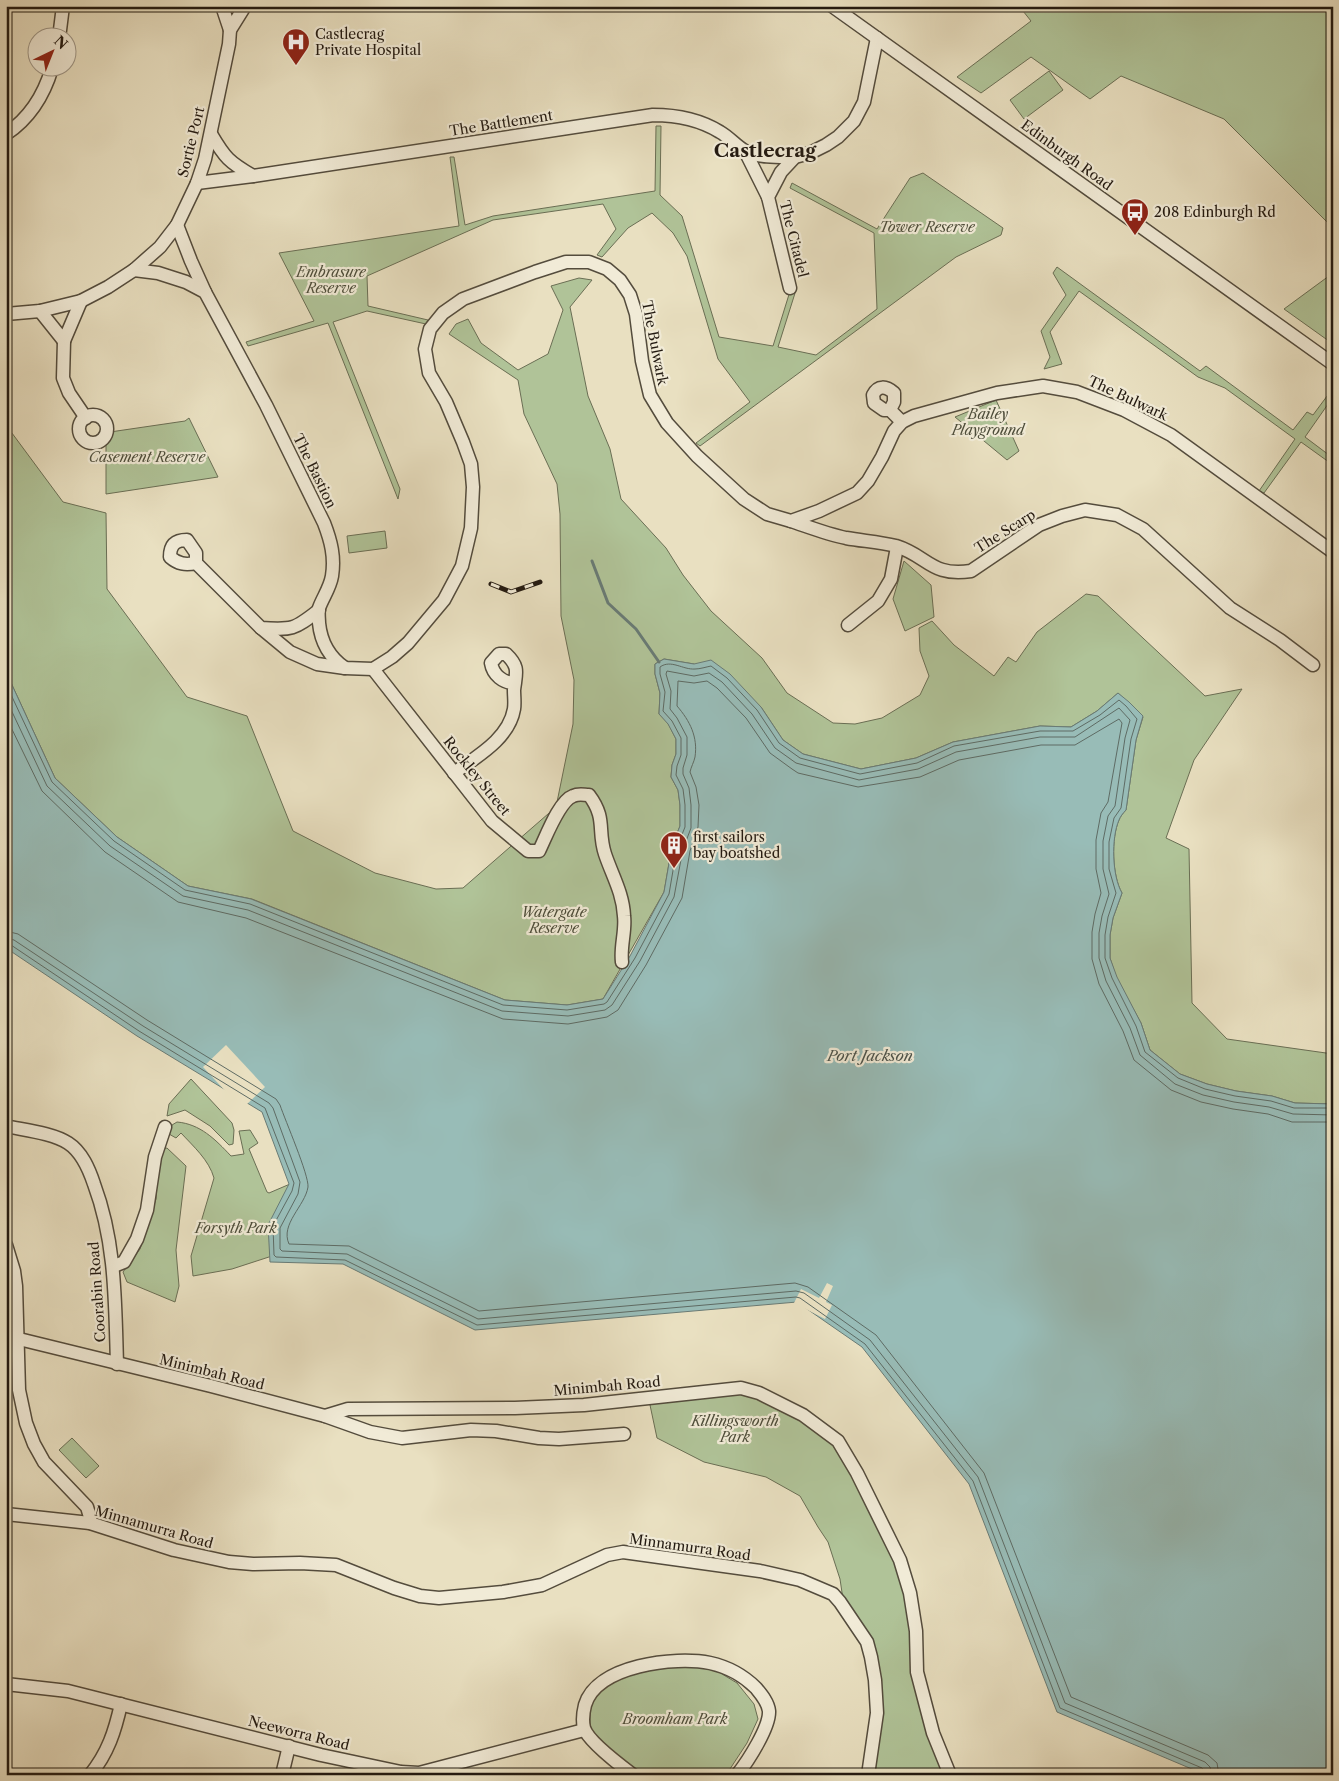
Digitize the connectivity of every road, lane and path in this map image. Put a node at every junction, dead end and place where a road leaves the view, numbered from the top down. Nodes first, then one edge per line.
1 (63, 6) edge
2 (222, 6) edge
3 (245, 6) edge
4 (832, 6) edge
5 (60, 28) edge
6 (230, 30) junction
7 (877, 38) junction
8 (49, 78) edge
9 (6, 134) edge
10 (211, 134) junction
11 (745, 151) junction
12 (795, 157) junction
13 (253, 176) junction
14 (197, 183) junction
15 (765, 191) junction
16 (177, 225) junction
17 (134, 270) junction
18 (790, 288) dead end
19 (205, 292) junction
20 (81, 301) junction
21 (40, 310) junction
22 (6, 314) edge
23 (64, 341) junction
24 (1333, 364) edge
25 (890, 410) dead end
26 (86, 418) dead end
27 (902, 422) junction
28 (791, 521) junction
29 (897, 547) junction
30 (1333, 552) edge
31 (196, 563) dead end
32 (318, 610) junction
33 (848, 625) dead end
34 (261, 628) junction
35 (1313, 665) dead end
36 (345, 668) junction
37 (373, 669) junction
38 (515, 683) dead end
39 (454, 773) junction
40 (622, 962) dead end
41 (6, 1126) edge
42 (165, 1127) dead end
43 (6, 1245) edge
44 (114, 1266) junction
45 (18, 1339) junction
46 (117, 1364) junction
47 (325, 1416) junction
48 (624, 1434) dead end
49 (6, 1514) edge
50 (90, 1523) junction
51 (6, 1684) edge
52 (121, 1704) junction
53 (584, 1730) junction
54 (289, 1746) junction
55 (90, 1775) edge
56 (282, 1775) edge
57 (633, 1775) edge
58 (737, 1775) edge
59 (868, 1775) edge
60 (950, 1775) edge

1 - 5 street
2 - 6 street, Sortie Port
3 - 6 street, Sortie Port
4 - 7 street, Edinburgh Road
6 - 10 street, Sortie Port
7 - 12 street
7 - 24 street, Edinburgh Road
8 - 9 street
10 - 13 street
10 - 14 street, Sortie Port
11 - 12 street, The Battlement
11 - 13 street, The Battlement
11 - 15 street, The Battlement
12 - 15 street, The Citadel
13 - 14 street, The Battlement
14 - 16 street, Sortie Port
15 - 18 street, The Citadel
16 - 17 street, Sortie Port
16 - 19 street, The Bastion
17 - 19 street
17 - 20 street, Sortie Port
19 - 32 street, The Bastion
20 - 21 street, Sortie Port
20 - 23 street
21 - 22 street, Sortie Port
21 - 23 street
23 - 26 street
25 - 27 street
27 - 28 street
27 - 30 street, The Bulwark
28 - 29 street, The Scarp
28 - 37 street, The Bulwark
29 - 33 street
29 - 35 street, The Scarp
31 - 34 street
32 - 34 street
32 - 36 street
34 - 36 street
36 - 37 street
37 - 39 street, Rockley Street
38 - 39 street
39 - 40 street, Rockley Street
41 - 44 street, Coorabin Road
42 - 44 street
43 - 45 street
44 - 46 street, Coorabin Road
45 - 46 street, Minimbah Road
45 - 50 street
46 - 47 street, Minimbah Road
47 - 48 street
47 - 60 street, Minimbah Road
49 - 50 street, Minnamurra Road
50 - 59 street, Minnamurra Road
51 - 52 street, Neeworra Road
52 - 54 street, Neeworra Road
52 - 55 street
53 - 54 street, Neeworra Road
53 - 57 street
53 - 58 street
54 - 56 street

